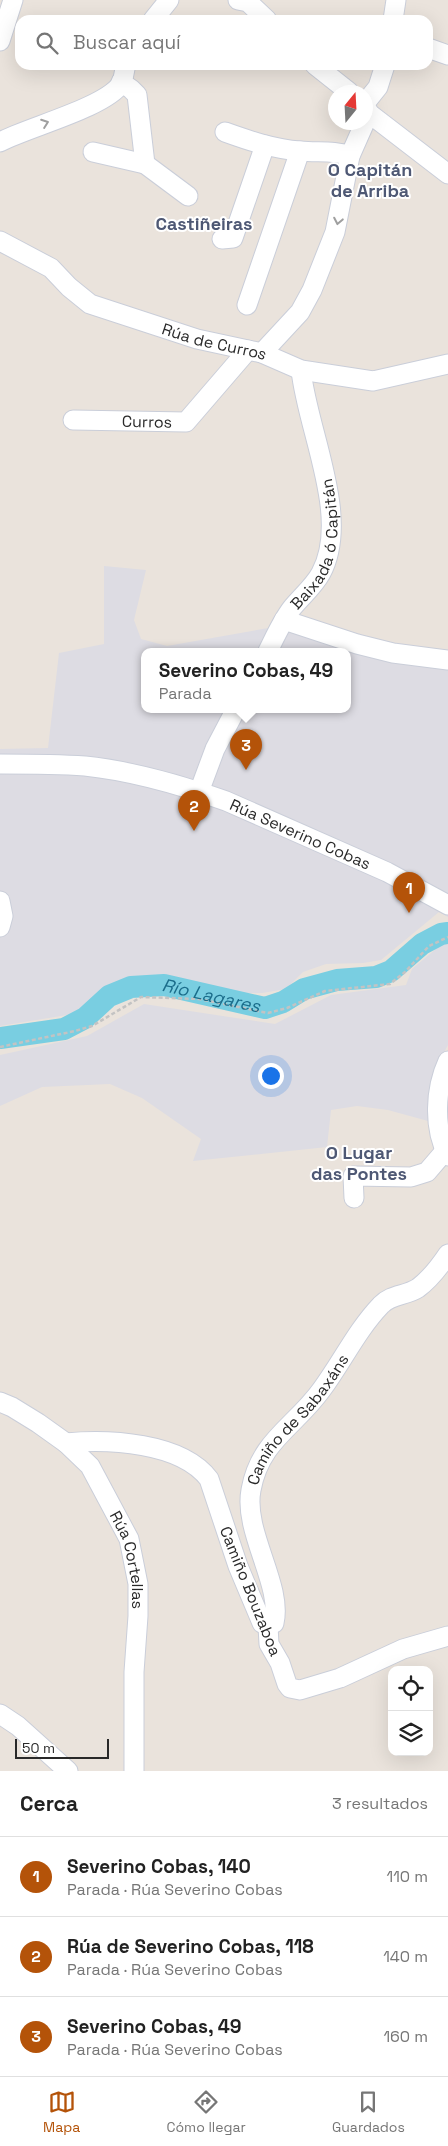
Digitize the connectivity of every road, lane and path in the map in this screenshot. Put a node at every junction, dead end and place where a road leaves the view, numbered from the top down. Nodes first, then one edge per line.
1 (13, 0) edge
2 (169, 0) edge
3 (396, 0) edge
4 (245, 1) edge
5 (160, 15) edge
6 (261, 15) edge
7 (394, 15) edge
8 (0, 41) edge
9 (433, 50) edge
10 (448, 55) edge
11 (321, 70) edge
12 (383, 70) edge
13 (124, 74) edge
14 (340, 85) edge
15 (373, 98) edge
16 (373, 119) edge
17 (360, 130) edge
18 (225, 132) dead end
19 (0, 142) edge
20 (265, 145) junction
21 (300, 151) junction
22 (93, 152) dead end
23 (350, 156) junction
24 (145, 164) junction
25 (448, 174) edge
26 (188, 196) dead end
27 (222, 239) dead end
28 (0, 241) edge
29 (247, 305) dead end
30 (255, 352) junction
31 (448, 364) edge
32 (301, 370) junction
33 (73, 420) dead end
34 (284, 620) junction
35 (270, 648) edge
36 (448, 660) edge
37 (234, 713) edge
38 (0, 764) edge
39 (199, 792) junction
40 (0, 901) edge
41 (448, 905) edge
42 (0, 927) edge
43 (448, 937) edge
44 (0, 1047) edge
45 (448, 1061) edge
46 (447, 1153) edge
47 (354, 1198) dead end
48 (448, 1254) edge
49 (0, 1402) edge
50 (66, 1443) junction
51 (268, 1626) junction
52 (448, 1636) edge
53 (0, 1714) edge
54 (68, 1771) edge
55 (134, 1771) edge

1 - 8 street
2 - 5 street
3 - 7 street
4 - 6 street
9 - 10 street
11 - 14 street
12 - 15 street
19 -> 13 street
13 - 24 street
16 - 25 street
17 - 23 street
18 - 20 street
20 - 21 street
20 - 27 street
21 - 23 street
21 - 29 street
22 - 24 street
23 -> 30 street
24 - 26 street
28 - 30 street, Rúa de Curros
30 - 32 street, Rúa de Curros
30 - 33 street, Curros
31 - 32 street, Rúa de Curros
32 - 34 street, Baixada ó Capitán
34 - 35 street, Baixada ó Capitán
34 - 36 street
37 - 39 street
38 - 39 street, Rúa Severino Cobas
39 - 41 street, Rúa Severino Cobas
40 - 42 street
43 - 44 path
45 - 46 street
46 - 47 street
48 - 51 street, Camiño de Sabaxáns
49 - 50 street, Rúa Cortellas
50 - 51 street, Camiño Bouzaboa
50 - 55 street, Rúa Cortellas
51 - 52 street, Camiño Bouzaboa
53 - 54 street

